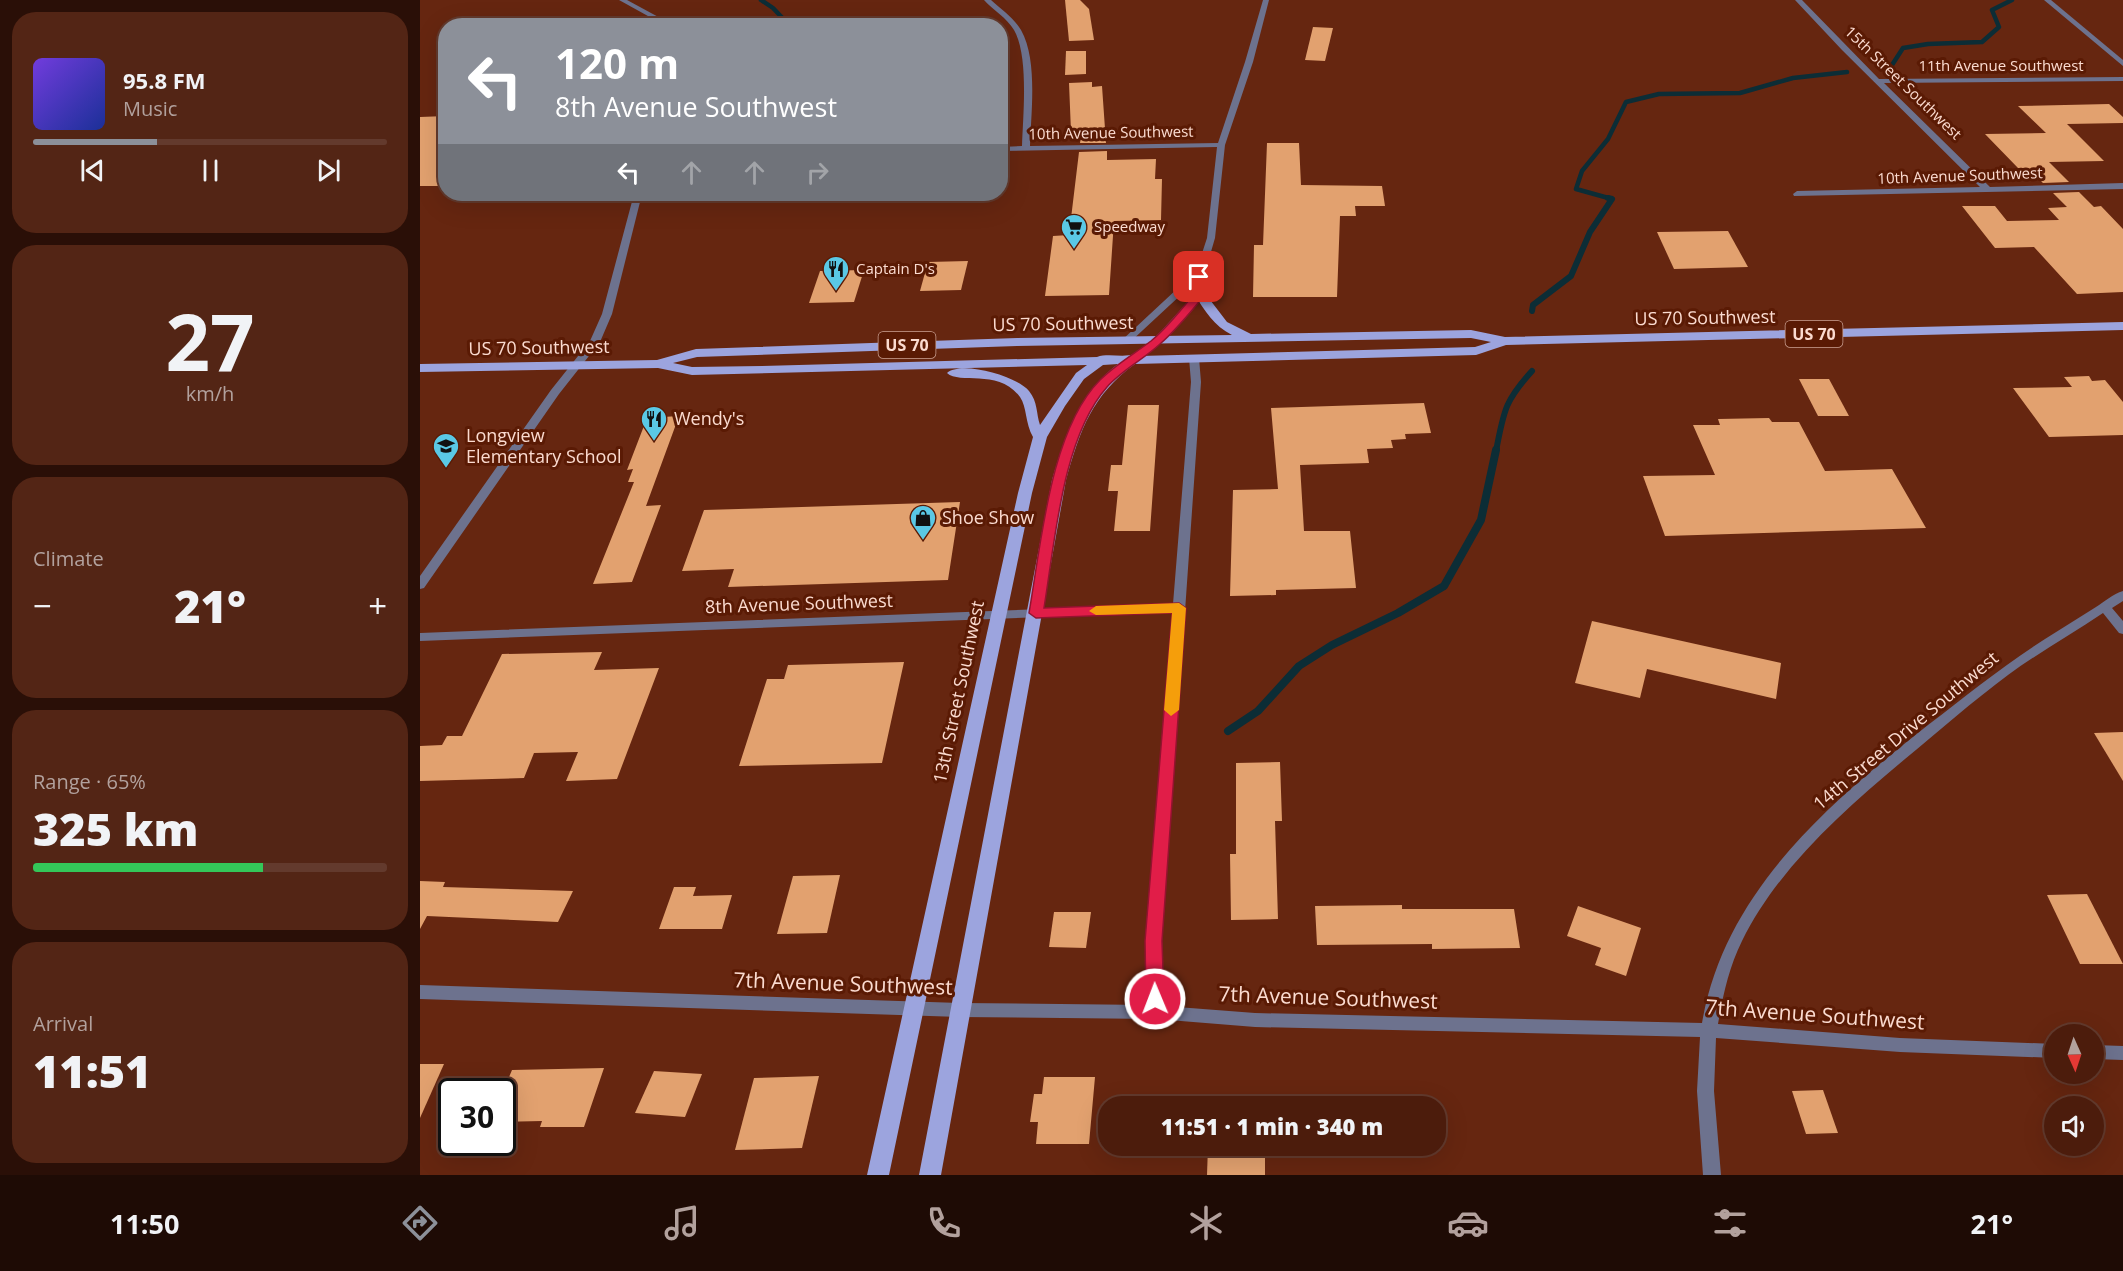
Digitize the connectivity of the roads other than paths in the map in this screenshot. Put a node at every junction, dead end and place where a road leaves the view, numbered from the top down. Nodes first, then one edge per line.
1 (622, 0) edge
2 (987, 0) edge
3 (1266, 0) edge
4 (1798, 0) edge
5 (2047, 0) edge
6 (657, 18) edge
7 (1006, 18) edge
8 (1008, 20) edge
9 (2123, 64) edge
10 (2123, 79) edge
11 (1878, 81) junction
12 (1221, 145) junction
13 (1026, 148) junction
14 (1008, 149) edge
15 (2123, 186) edge
16 (1987, 189) junction
17 (1797, 194) dead end
18 (636, 201) edge
19 (1198, 290) junction
20 (2123, 326) edge
21 (1254, 338) junction
22 (1126, 341) junction
23 (1157, 341) junction
24 (1505, 341) junction
25 (1194, 358) junction
26 (1102, 360) junction
27 (1133, 360) junction
28 (658, 364) junction
29 (575, 366) junction
30 (420, 368) edge
31 (786, 369) junction
32 (1040, 437) junction
33 (420, 585) edge
34 (2123, 595) edge
35 (2104, 607) junction
36 (1179, 608) junction
37 (1036, 613) junction
38 (999, 615) junction
39 (2123, 630) edge
40 (420, 637) edge
41 (420, 992) edge
42 (914, 1008) junction
43 (960, 1010) junction
44 (1156, 1012) junction
45 (1709, 1030) junction
46 (2044, 1051) edge
47 (2104, 1052) edge
48 (2123, 1053) edge
49 (878, 1175) edge
50 (930, 1175) edge
51 (1712, 1175) edge

1 - 6 street
2 - 7 street
3 - 12 street
4 - 11 street, 15th Street Southwest
5 - 9 street
8 - 13 street
10 - 11 street, 11th Avenue Southwest
11 - 16 street, 15th Street Southwest
12 - 13 street, 10th Avenue Southwest
12 - 19 street
13 - 14 street, 10th Avenue Southwest
15 - 16 street, 10th Avenue Southwest
16 - 17 street, 10th Avenue Southwest
18 - 29 street
19 - 21 main road
19 - 22 street, 13th Street Southwest
19 - 23 street
20 - 24 main road, US 70 Southwest / US 70
21 - 23 main road, US 70 Southwest / US 70
21 - 24 main road, US 70 Southwest / US 70
22 - 23 main road, US 70 Southwest / US 70
22 - 26 main road, 13th Street Southwest
22 - 28 main road, US 70 Southwest / US 70
23 - 27 main road
24 - 25 main road, US 70 Southwest / US 70
25 - 27 main road, US 70 Southwest / US 70
25 - 36 street
26 - 27 main road, US 70 Southwest / US 70
26 - 31 main road, US 70 Southwest / US 70
26 - 32 main road, 13th Street Southwest
27 - 37 main road
28 - 29 main road, US 70 Southwest / US 70
28 - 31 main road, US 70 Southwest / US 70
29 - 30 main road, US 70 Southwest / US 70
29 - 33 street
31 - 32 main road
32 - 38 main road, 13th Street Southwest
34 - 35 street, 14th Street Drive Southwest
35 - 39 street
35 - 45 street, 14th Street Drive Southwest
36 - 37 street, 8th Avenue Southwest
36 - 44 street
37 - 38 street, 8th Avenue Southwest
37 - 43 main road
38 - 40 street, 8th Avenue Southwest
38 - 42 main road, 13th Street Southwest
41 - 42 street, 7th Avenue Southwest
42 - 43 street, 7th Avenue Southwest
42 - 49 main road, 13th Street Southwest
43 - 44 street, 7th Avenue Southwest
43 - 50 main road
44 - 45 street, 7th Avenue Southwest
45 - 46 street, 7th Avenue Southwest
45 - 51 street, 14th Street Drive Southwest
47 - 48 street

